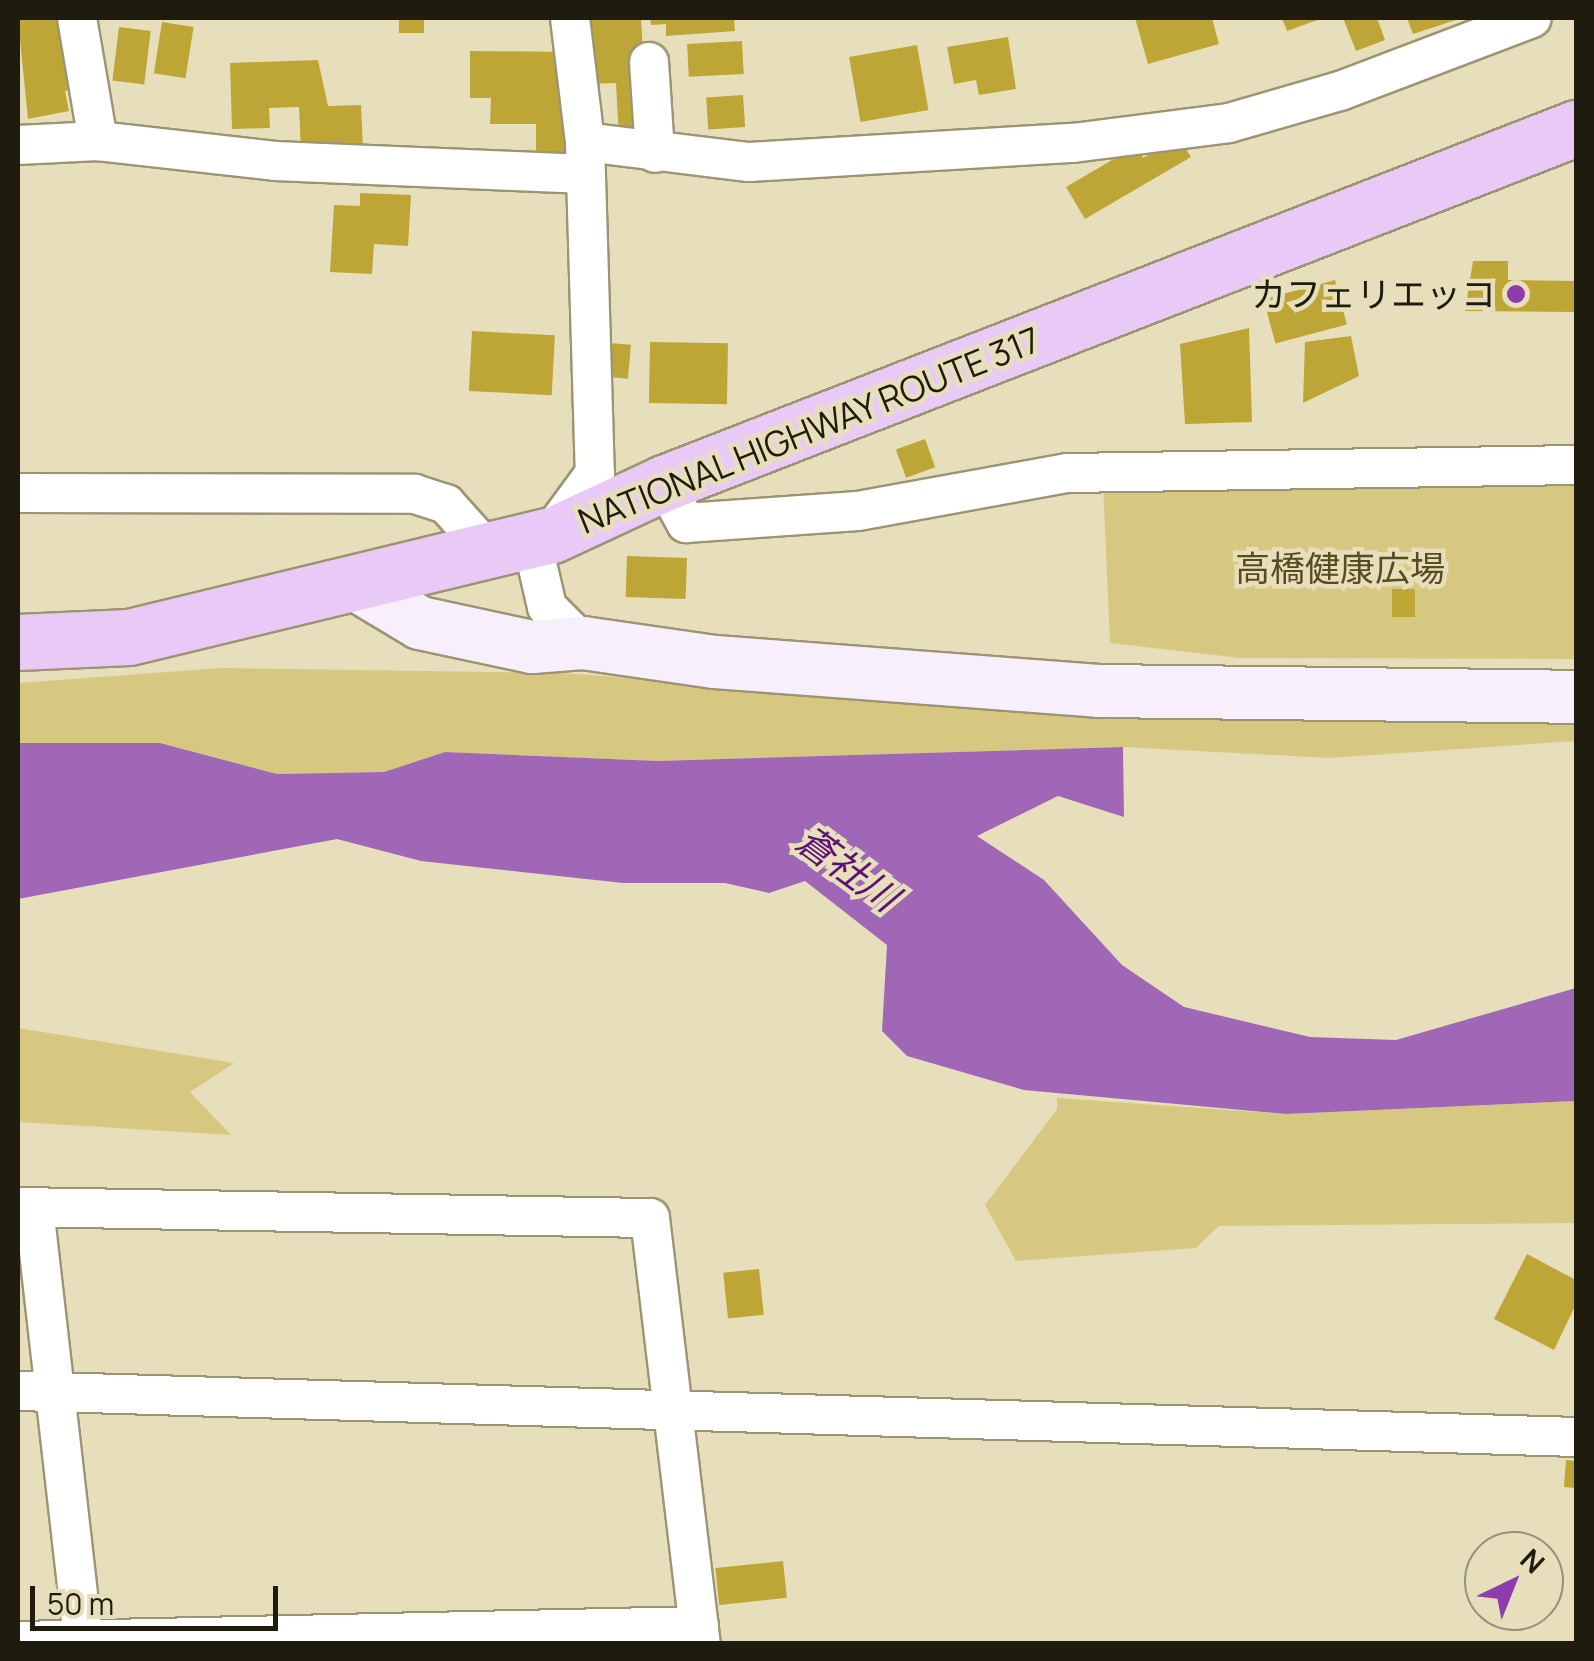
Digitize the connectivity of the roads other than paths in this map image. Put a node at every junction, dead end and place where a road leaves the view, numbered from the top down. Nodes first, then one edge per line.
1 (78, 18) edge
2 (570, 18) edge
3 (1532, 18) edge
4 (649, 62) dead end
5 (1576, 128) edge
6 (98, 141) junction
7 (18, 145) edge
8 (655, 153) junction
9 (583, 158) junction
10 (1576, 465) edge
11 (664, 483) junction
12 (18, 493) edge
13 (552, 535) junction
14 (491, 554) junction
15 (360, 587) junction
16 (18, 642) edge
17 (583, 643) junction
18 (1576, 697) edge
19 (26, 1207) edge
20 (18, 1391) edge
21 (59, 1392) junction
22 (673, 1411) junction
23 (1576, 1438) edge
24 (700, 1635) edge
25 (18, 1640) edge
26 (84, 1642) edge

1 - 6 street
2 - 9 street
3 - 8 street
4 - 8 street
5 - 11 highway, NATIONAL HIGHWAY ROUTE 317
6 - 7 street
6 - 9 street
8 - 9 street
9 - 13 street
10 - 11 street
11 - 13 highway, NATIONAL HIGHWAY ROUTE 317
12 - 14 street
13 - 14 highway, NATIONAL HIGHWAY ROUTE 317
13 - 17 street
14 - 15 highway, NATIONAL HIGHWAY ROUTE 317
15 - 16 highway, NATIONAL HIGHWAY ROUTE 317
15 - 17 street
17 - 18 street
19 - 21 street
19 - 22 street
20 - 21 street
21 - 22 street
21 - 26 street
22 - 23 street
22 - 24 street
24 - 26 street
25 - 26 street

